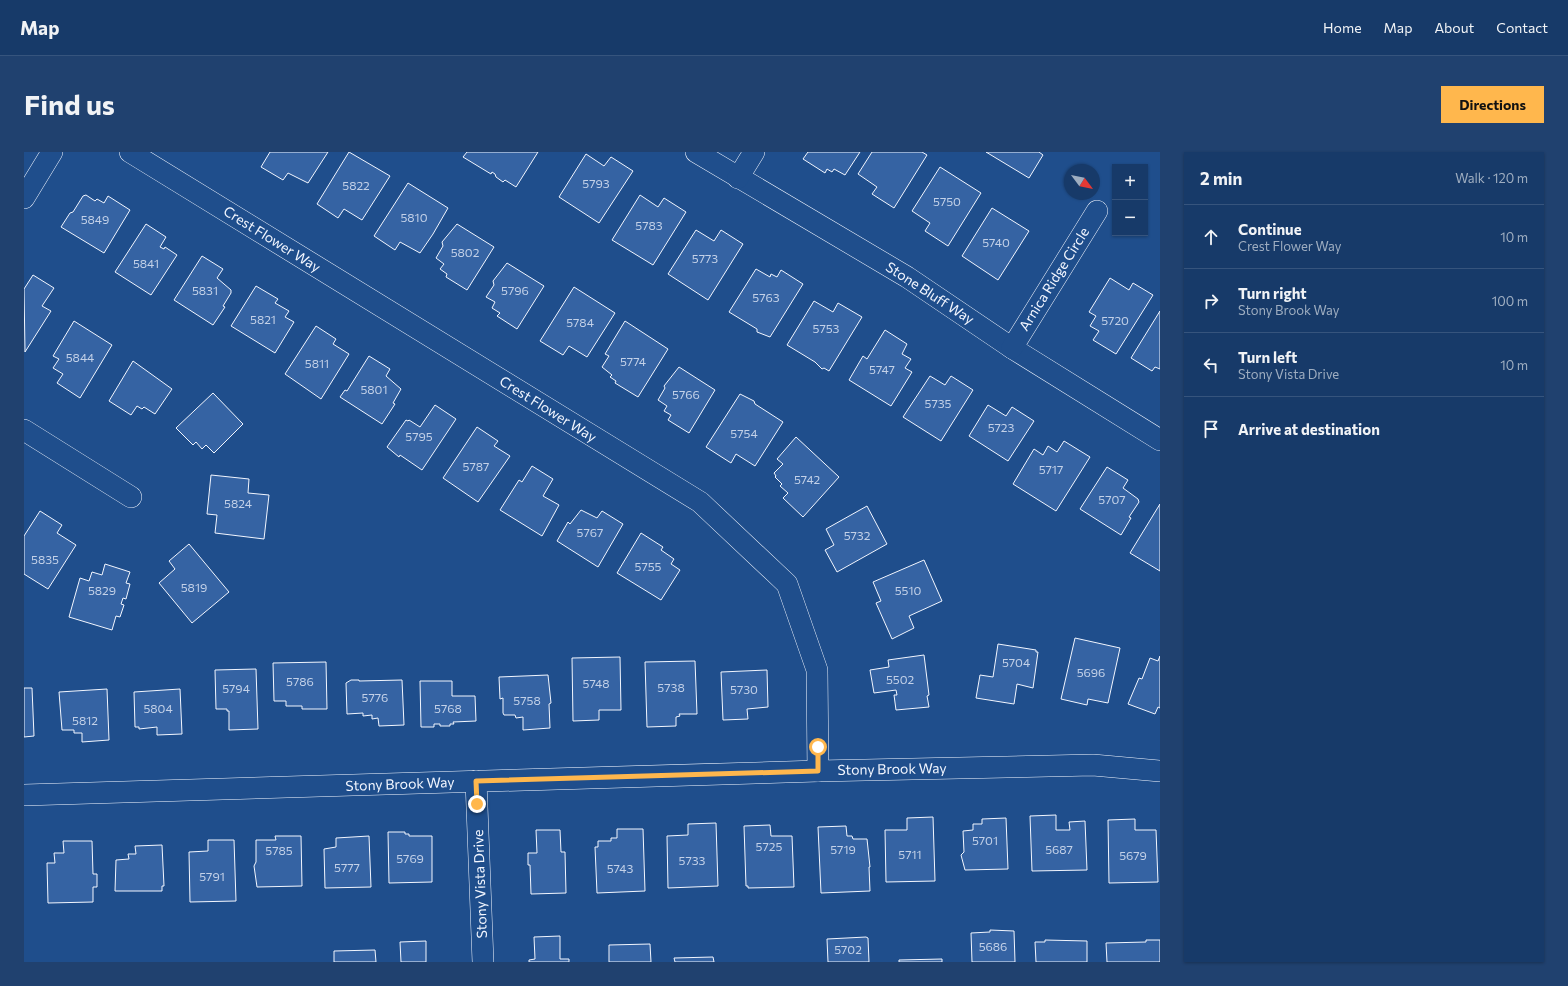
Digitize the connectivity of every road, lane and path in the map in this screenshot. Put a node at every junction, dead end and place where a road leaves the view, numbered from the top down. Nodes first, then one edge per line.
1 (52, 152) edge
2 (130, 152) edge
3 (696, 152) edge
4 (754, 152) edge
5 (738, 178) junction
6 (24, 198) edge
7 (1097, 211) dead end
8 (1012, 348) junction
9 (24, 430) edge
10 (1160, 440) edge
11 (131, 497) dead end
12 (818, 771) junction
13 (1160, 771) edge
14 (476, 781) junction
15 (24, 795) edge
16 (483, 962) edge

1 - 6 street
2 - 12 street, Crest Flower Way
3 - 5 street, Stone Bluff Way
4 - 5 street
5 - 8 street, Stone Bluff Way
7 - 8 street, Arnica Ridge Circle
8 - 10 street, Stone Bluff Way
9 - 11 street
12 - 13 street, Stony Brook Way
12 - 14 street, Stony Brook Way
14 - 15 street, Stony Brook Way
14 - 16 street, Stony Vista Drive

